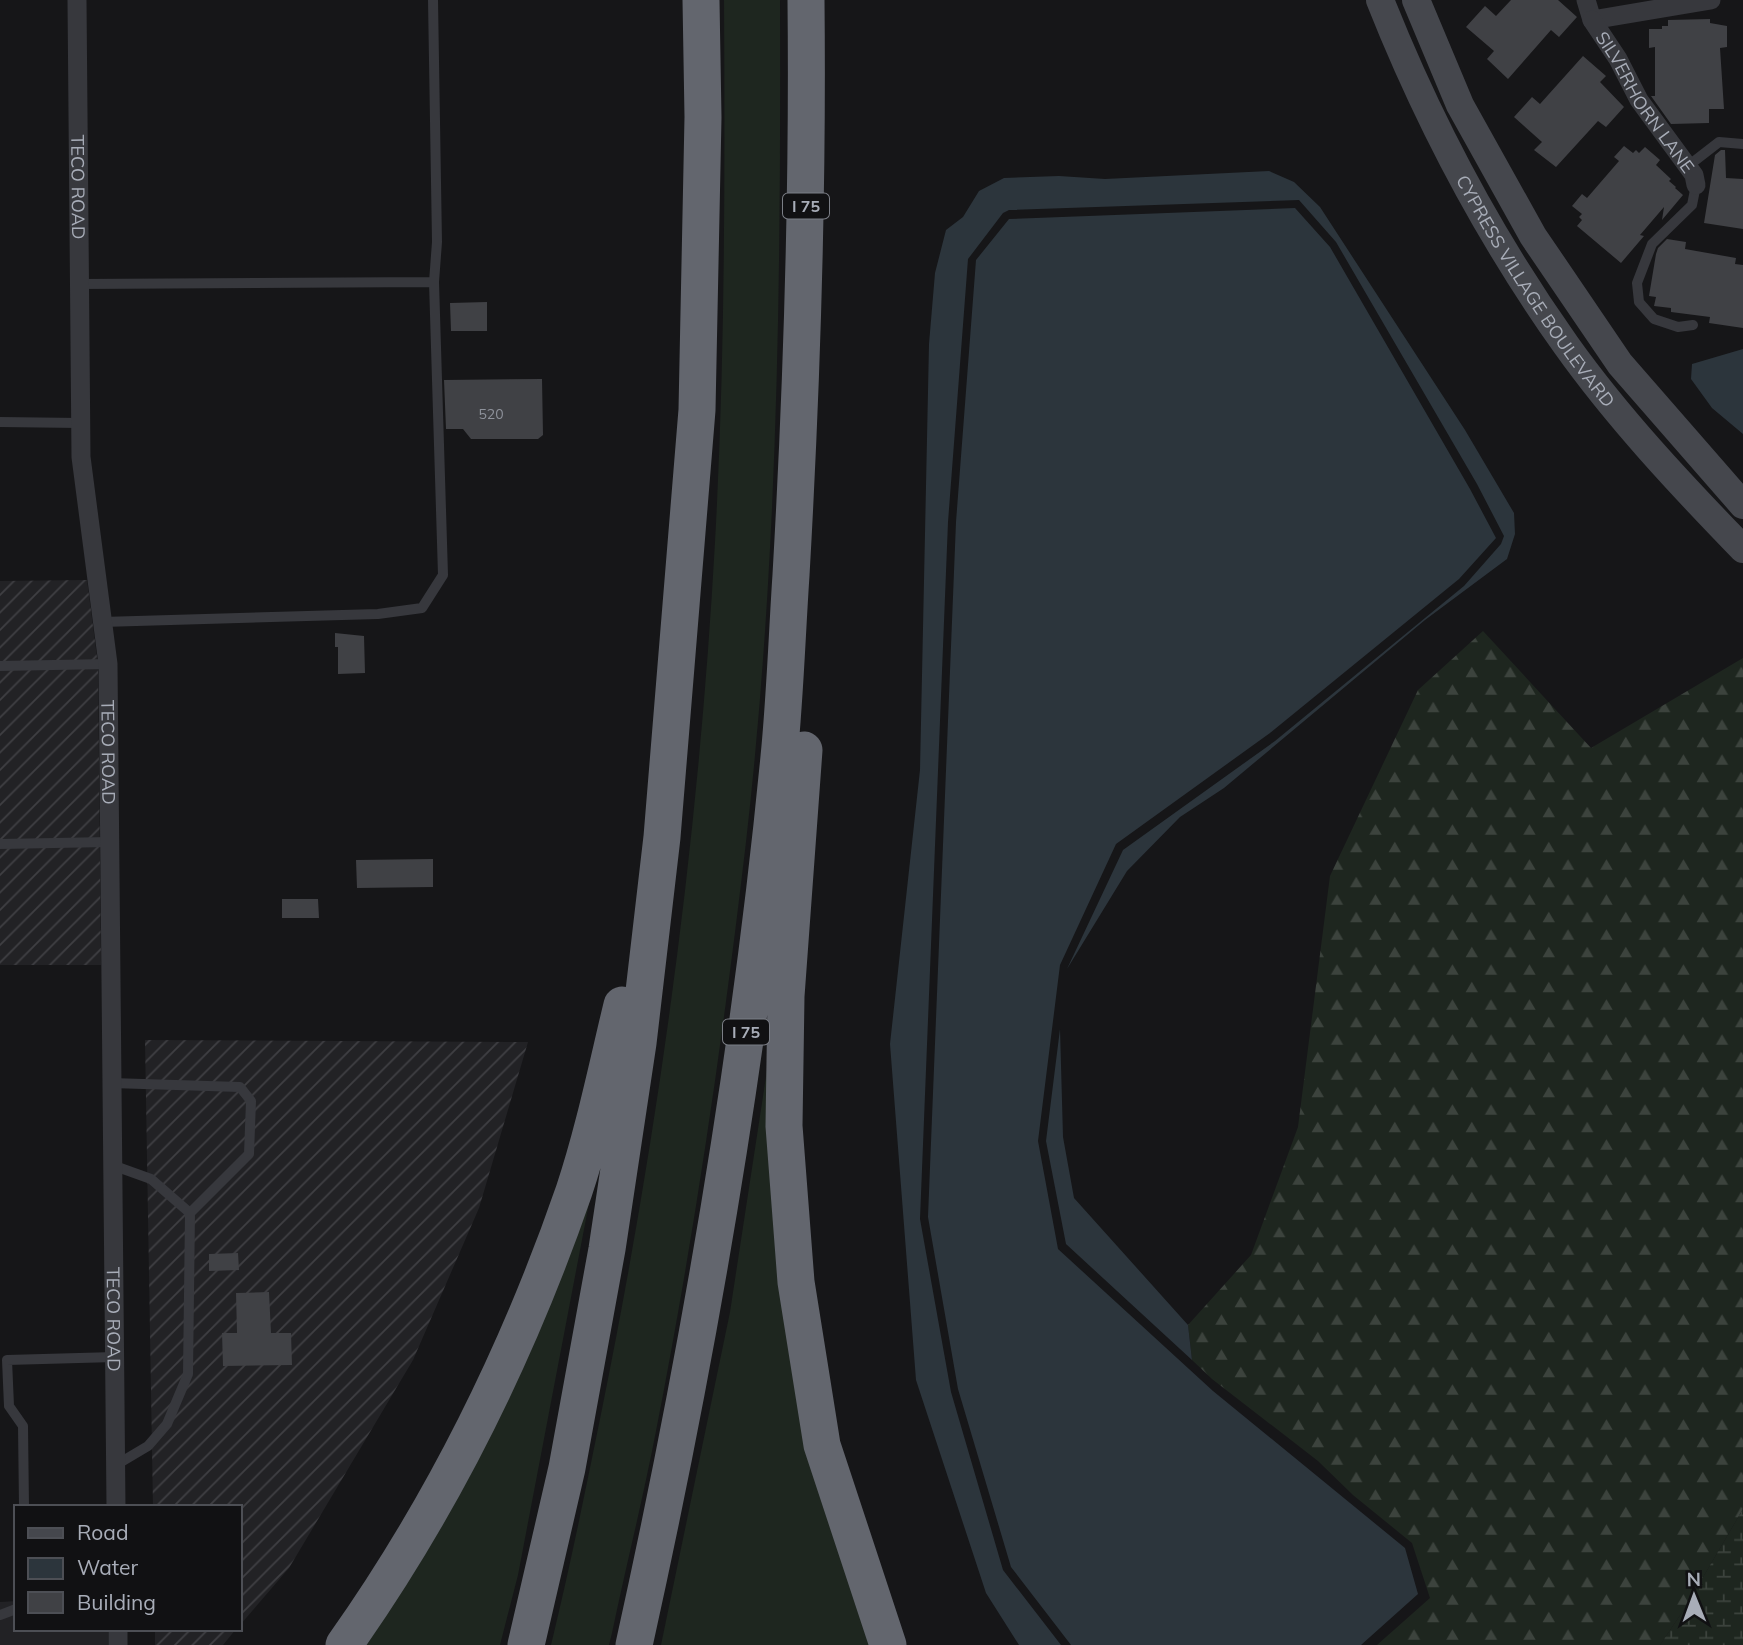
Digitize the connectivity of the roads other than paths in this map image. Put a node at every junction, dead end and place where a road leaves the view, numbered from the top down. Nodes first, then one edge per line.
1 (77, 0) edge
2 (433, 0) edge
3 (701, 0) edge
4 (806, 0) edge
5 (1380, 0) edge
6 (1416, 0) edge
7 (1586, 0) edge
8 (1711, 0) edge
9 (1592, 20) junction
10 (1743, 144) edge
11 (1688, 166) junction
12 (1696, 185) joint
13 (434, 282) junction
14 (79, 284) junction
15 (1693, 325) dead end
16 (801, 411) junction
17 (0, 422) edge
18 (80, 423) junction
19 (1743, 505) edge
20 (1743, 549) edge
21 (102, 622) junction
22 (108, 664) junction
23 (0, 666) edge
24 (662, 837) junction
25 (108, 842) junction
26 (0, 844) edge
27 (111, 1083) junction
28 (112, 1165) junction
29 (190, 1213) junction
30 (115, 1357) junction
31 (4, 1360) edge
32 (116, 1465) junction
33 (24, 1505) edge
34 (116, 1505) edge
35 (344, 1645) edge
36 (526, 1645) edge
37 (634, 1645) edge
38 (888, 1645) edge

1 - 14 street, TECO ROAD
2 - 13 lane
3 - 24 highway
4 - 16 highway, I 75
5 - 20 street, CYPRESS VILLAGE BOULEVARD
6 - 19 street, CYPRESS VILLAGE BOULEVARD
7 - 9 street, SILVERHORN LANE
8 - 9 street
9 - 11 street, SILVERHORN LANE
10 - 11 lane
11 - 12 street, SILVERHORN LANE
12 - 15 lane
13 - 14 lane
13 - 21 lane
14 - 18 street, TECO ROAD
16 - 37 highway, I 75
16 - 38 highway
17 - 18 lane
18 - 21 street, TECO ROAD
21 - 22 street, TECO ROAD
22 - 23 lane
22 - 25 street, TECO ROAD
24 - 35 highway
24 - 36 highway
25 - 26 lane
25 - 27 street, TECO ROAD
27 - 28 street, TECO ROAD
27 - 29 lane
28 - 29 lane
28 - 30 street, TECO ROAD
29 - 32 lane
30 - 31 lane
30 - 32 street, TECO ROAD
31 - 33 lane
32 - 34 street, TECO ROAD

